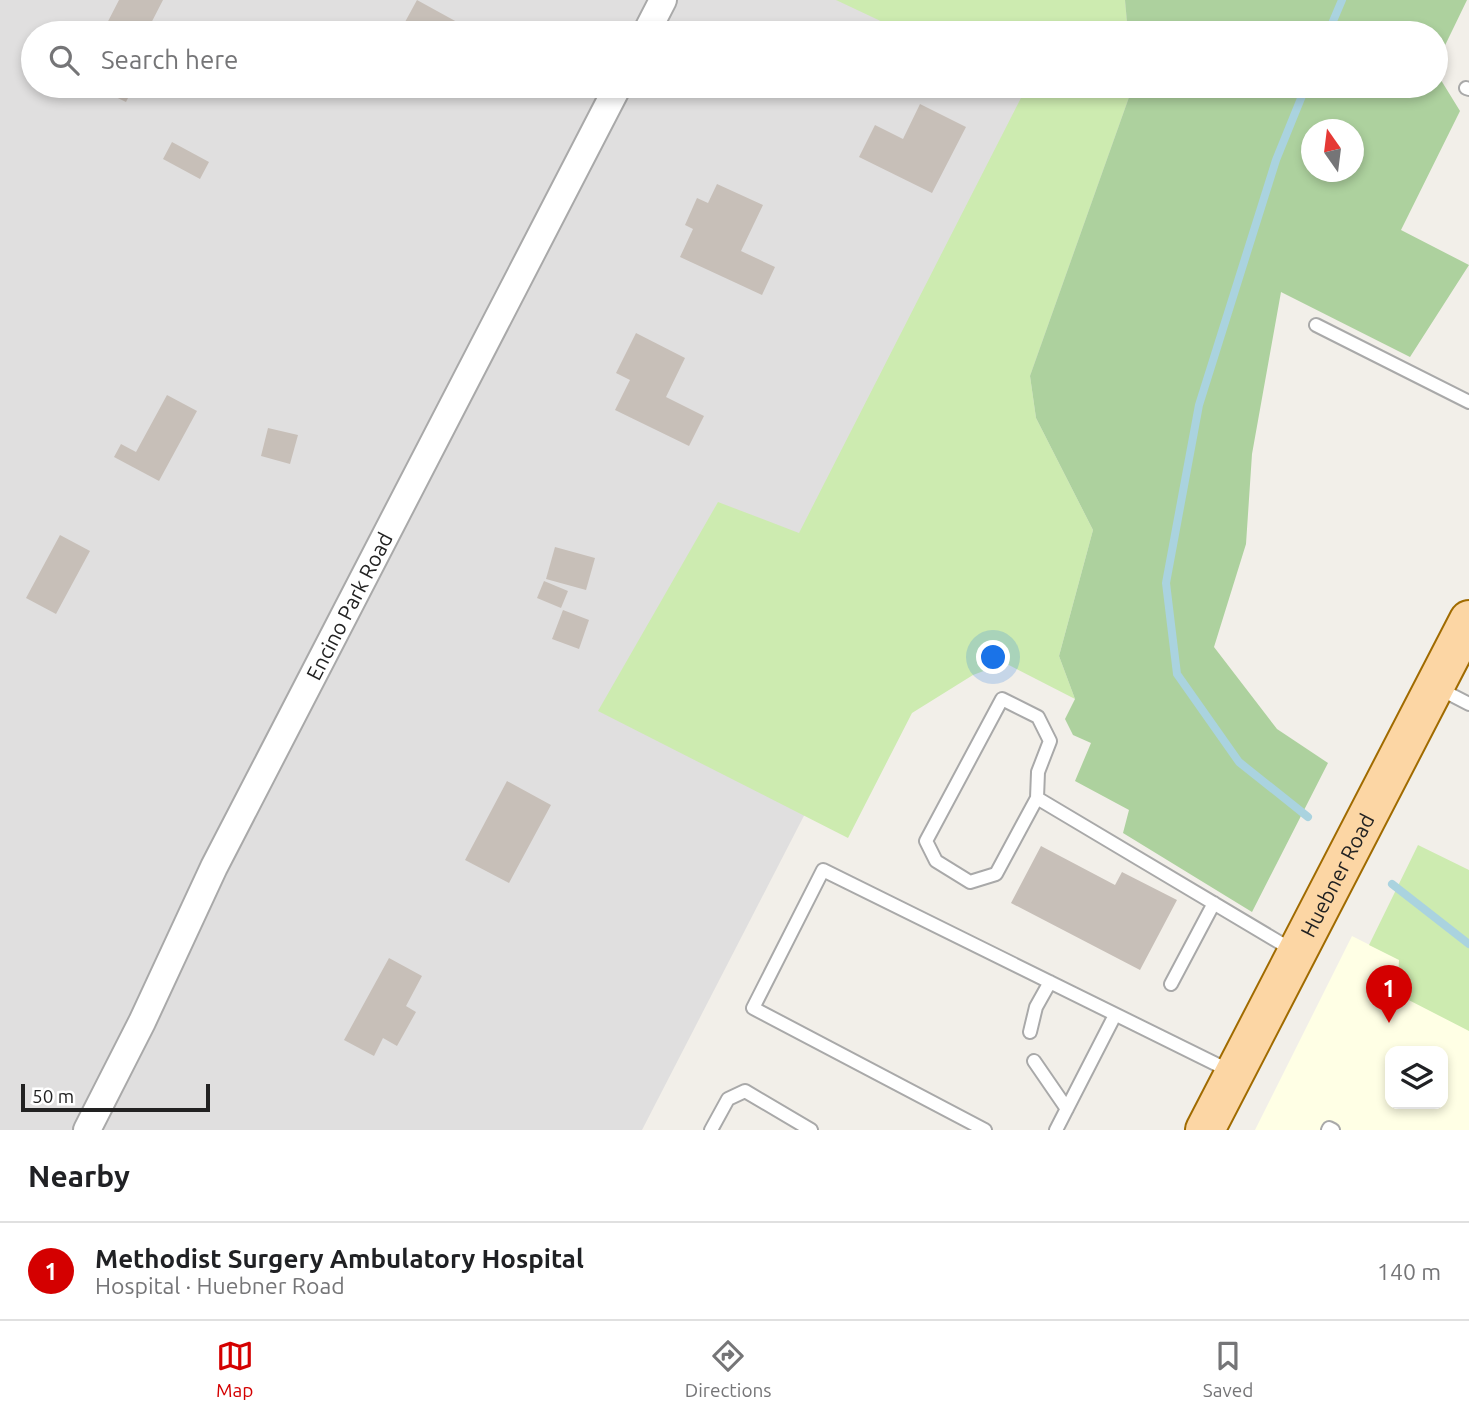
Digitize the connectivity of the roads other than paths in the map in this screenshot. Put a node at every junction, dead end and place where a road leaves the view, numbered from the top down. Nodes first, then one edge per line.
1 (663, 0) edge
2 (652, 21) edge
3 (612, 98) edge
4 (1316, 325) dead end
5 (1469, 402) edge
6 (1469, 621) edge
7 (1435, 686) junction
8 (1469, 704) edge
9 (1037, 798) junction
10 (1214, 903) junction
11 (1298, 953) junction
12 (1050, 982) junction
13 (1171, 984) dead end
14 (1115, 1015) junction
15 (1030, 1032) dead end
16 (1034, 1062) dead end
17 (1236, 1074) junction
18 (1067, 1109) junction
19 (87, 1130) edge
20 (711, 1130) edge
21 (811, 1130) edge
22 (985, 1130) edge
23 (1056, 1130) edge
24 (1205, 1130) edge

1 - 2 street
3 - 19 street, Encino Park Road
4 - 5 lane
6 - 7 main road, Huebner Road
7 - 8 lane
7 - 11 main road, Huebner Road
9 - 9 lane
9 - 10 lane
10 - 11 lane
10 - 13 lane
11 - 17 main road, Huebner Road
12 - 14 lane
12 - 15 lane
12 - 22 lane
14 - 17 lane
14 - 18 lane
16 - 18 lane
17 - 24 main road, Huebner Road
18 - 23 lane
20 - 21 lane

